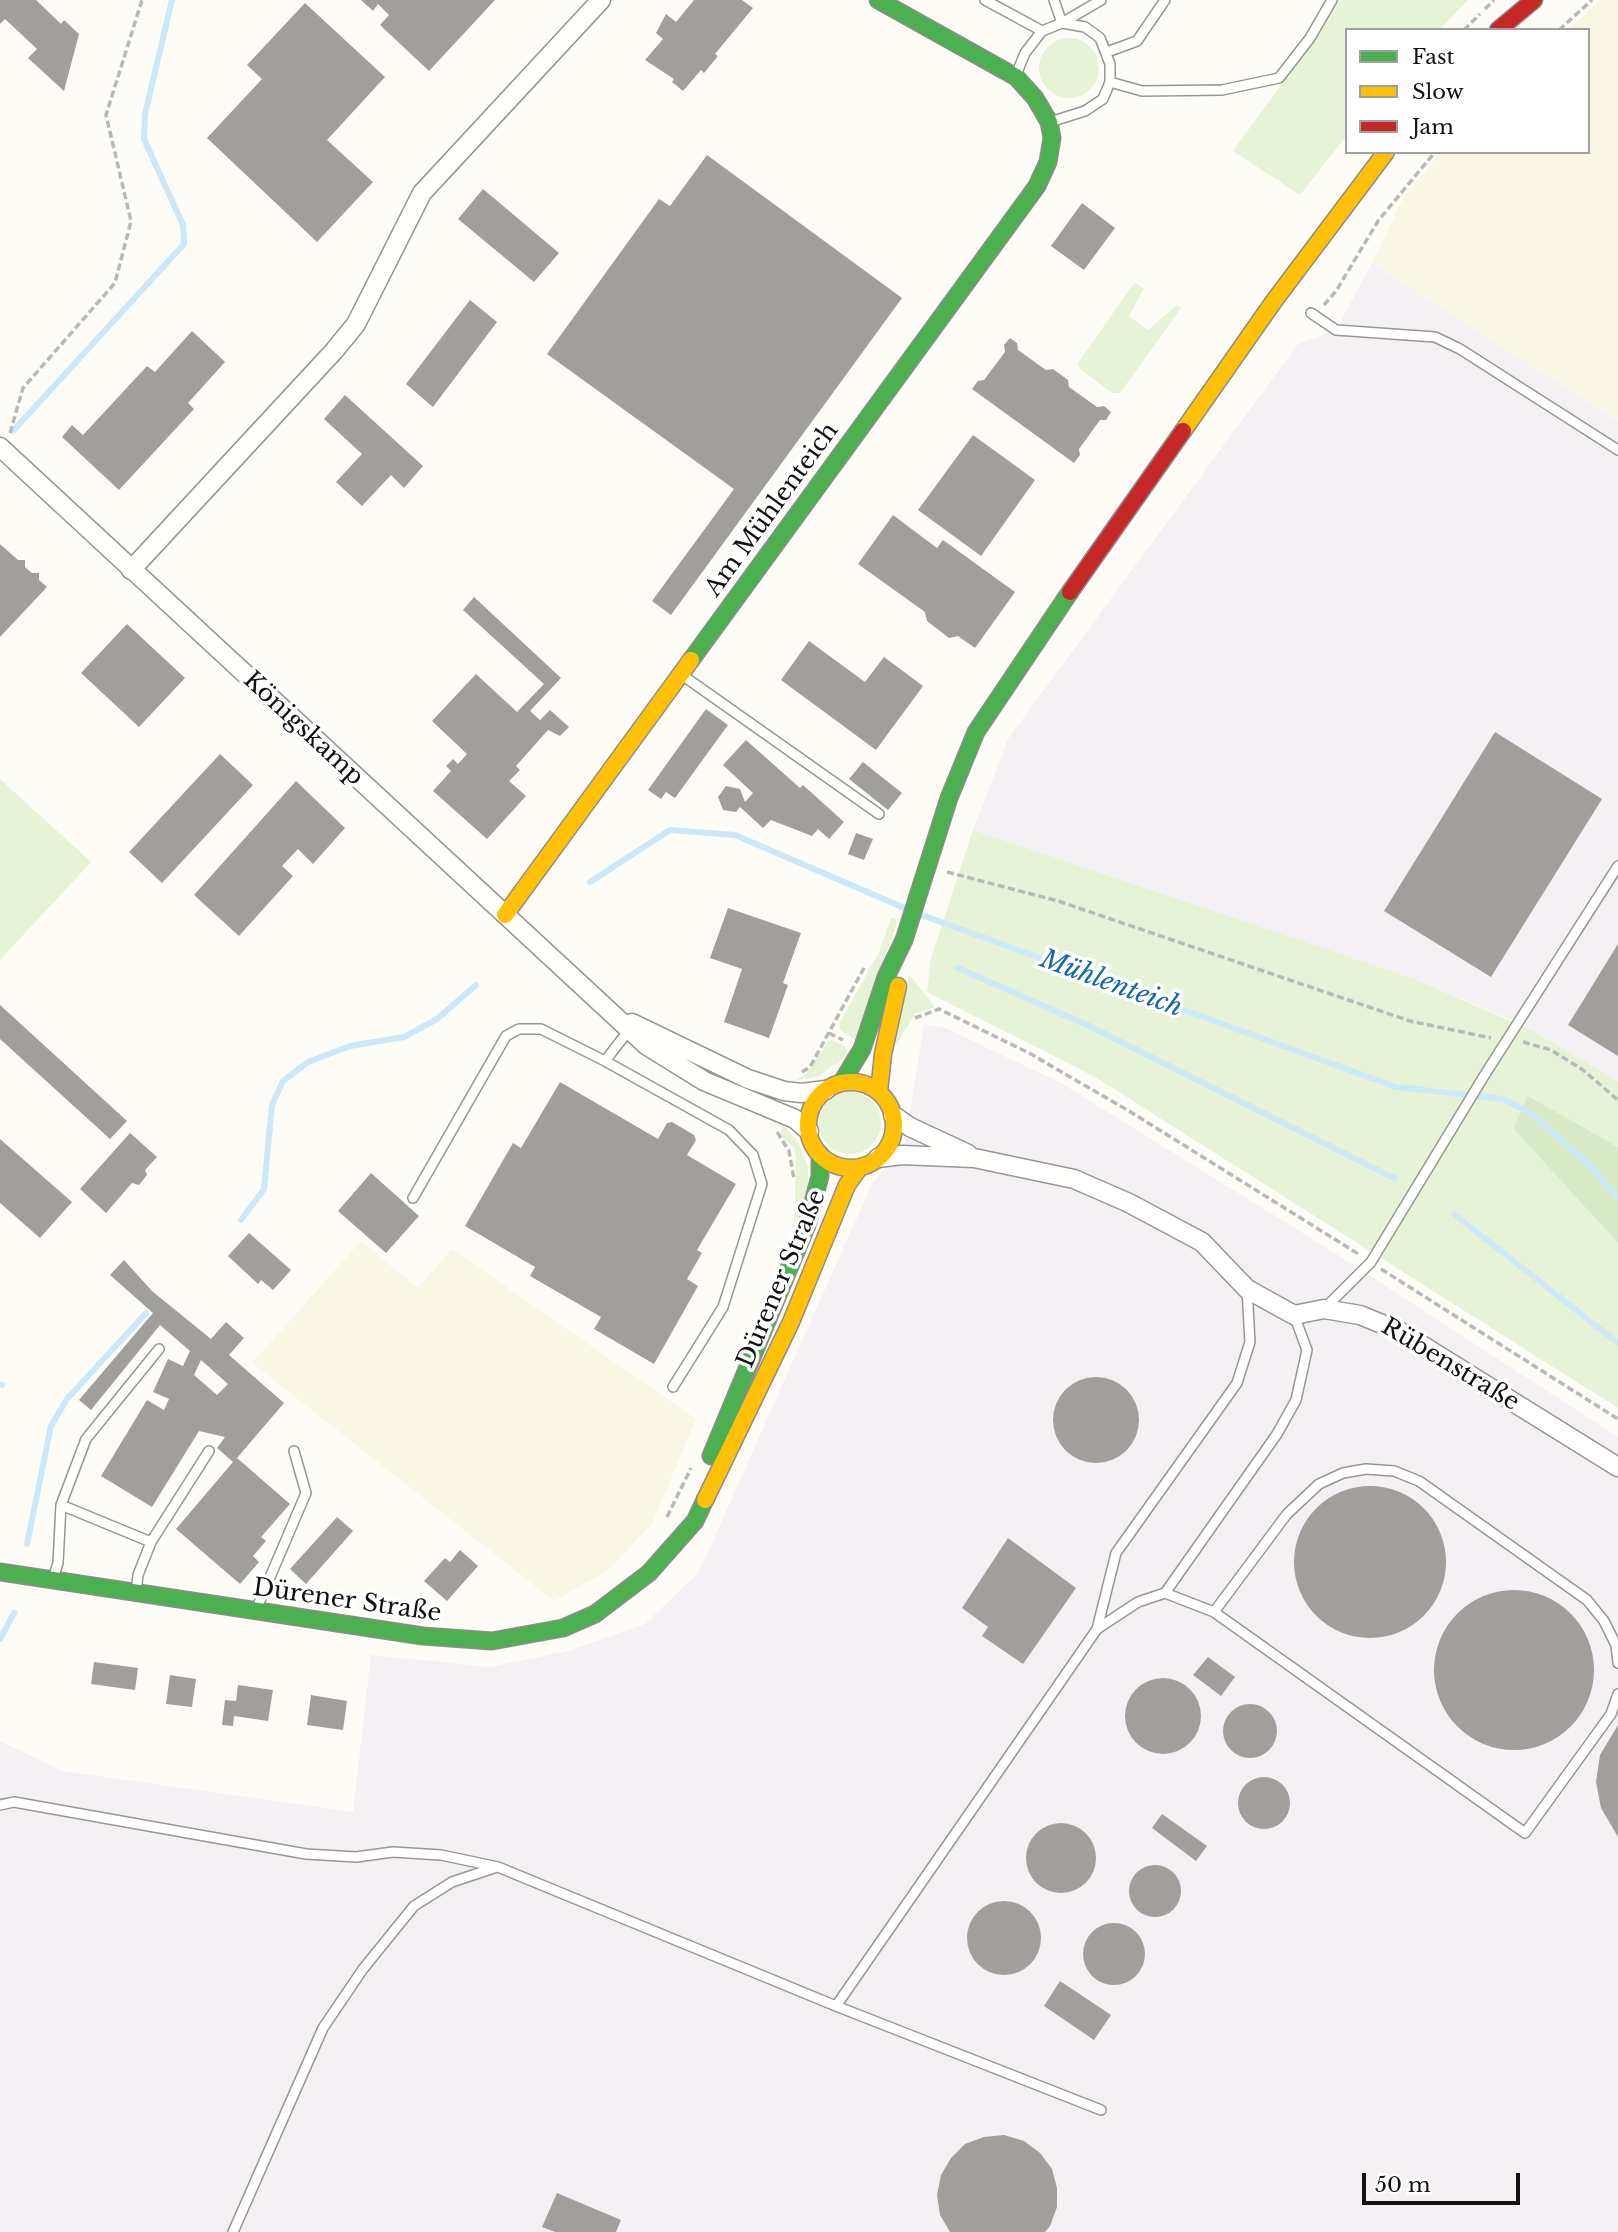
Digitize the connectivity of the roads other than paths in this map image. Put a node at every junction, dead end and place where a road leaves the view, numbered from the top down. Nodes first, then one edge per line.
1 (601, 0) edge
2 (878, 0) edge
3 (985, 0) edge
4 (1054, 0) edge
5 (1101, 0) edge
6 (1165, 0) edge
7 (1332, 0) edge
8 (1534, 0) edge
9 (1062, 23) junction
10 (1500, 28) edge
11 (1042, 32) junction
12 (1107, 52) junction
13 (1016, 77) junction
14 (1110, 82) junction
15 (1049, 122) junction
16 (1384, 154) edge
17 (1311, 313) road end
18 (2, 449) edge
19 (1618, 450) edge
20 (131, 570) junction
21 (681, 674) junction
22 (879, 814) dead end
23 (1618, 866) edge
24 (505, 915) junction
25 (906, 934) junction
26 (606, 1011) junction
27 (629, 1030) junction
28 (605, 1060) junction
29 (834, 1086) junction
30 (879, 1092) junction
31 (893, 1115) junction
32 (809, 1131) junction
33 (820, 1154) junction
34 (878, 1158) junction
35 (974, 1158) junction
36 (860, 1167) junction
37 (413, 1198) dead end
38 (1247, 1289) junction
39 (1324, 1309) junction
40 (1294, 1315) junction
41 (159, 1349) dead end
42 (673, 1387) dead end
43 (209, 1451) dead end
44 (294, 1451) dead end
45 (1618, 1467) edge
46 (61, 1505) junction
47 (151, 1542) junction
48 (666, 1555) junction
49 (0, 1572) edge
50 (53, 1581) junction
51 (1165, 1593) junction
52 (136, 1594) junction
53 (256, 1612) junction
54 (1214, 1612) junction
55 (1097, 1629) junction
56 (1618, 1663) edge
57 (1618, 1694) edge
58 (0, 1805) edge
59 (498, 1867) junction
60 (836, 2006) junction
61 (1101, 2110) dead end
62 (233, 2232) edge

1 - 20 street
2 - 13 main road
3 - 11 lane
4 - 9 lane
5 - 9 lane
6 - 12 lane
7 - 14 lane
8 - 10 main road
9 - 11 lane
9 - 12 lane
11 - 13 lane
12 - 14 lane
13 - 15 main road
14 - 15 lane
15 - 21 main road, Am Mühlenteich
16 - 25 main road
17 - 19 lane
18 - 20 street, Königskamp
20 - 24 street, Königskamp
21 - 22 lane
21 - 24 main road, Am Mühlenteich
23 - 39 lane
24 - 26 street, Königskamp
25 - 29 main road
25 - 30 main road
26 - 27 street, Königskamp
26 - 29 street, Königskamp
27 - 28 lane
27 - 32 street, Königskamp
28 - 37 lane
28 - 42 lane
29 - 30 main road
29 - 32 main road
30 - 31 main road
31 - 34 main road
31 - 35 street
32 - 33 main road
33 - 36 main road
33 - 48 main road, Dürener Straße
34 - 35 street
34 - 36 main road
35 - 38 street
36 - 48 main road, Dürener Straße
38 - 40 street
38 - 55 lane
39 - 40 street, Rübenstraße
39 - 45 street, Rübenstraße
40 - 51 lane
41 - 46 lane
43 - 47 lane
44 - 53 lane
46 - 47 lane
46 - 50 lane
47 - 52 lane
48 - 53 main road, Dürener Straße
49 - 50 main road, Dürener Straße
50 - 52 main road, Dürener Straße
51 - 54 lane
51 - 55 lane
52 - 53 main road, Dürener Straße
54 - 56 lane
54 - 57 lane
55 - 60 lane
58 - 59 lane
59 - 60 lane
59 - 62 lane
60 - 61 lane

